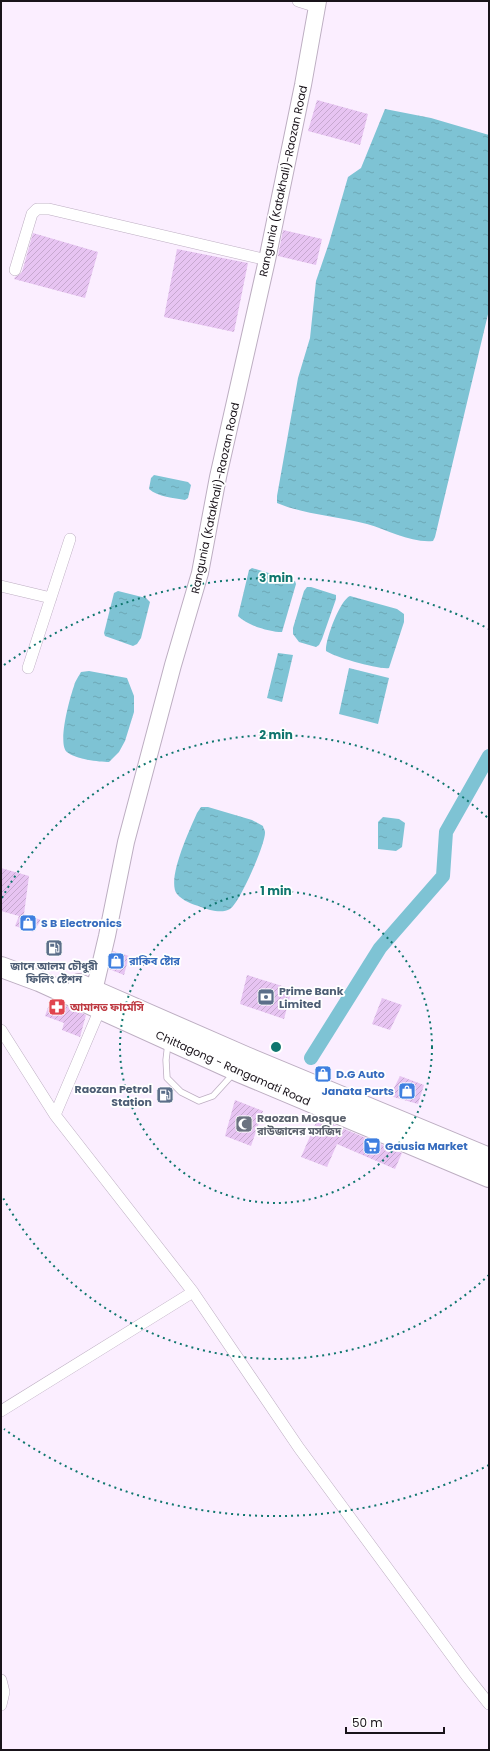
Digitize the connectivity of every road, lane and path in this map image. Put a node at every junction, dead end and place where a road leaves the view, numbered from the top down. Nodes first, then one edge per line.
1 (298, 1) edge
2 (318, 4) edge
3 (267, 260) junction
4 (15, 270) dead end
5 (70, 539) dead end
6 (1, 586) edge
7 (51, 598) junction
8 (28, 668) dead end
9 (1, 953) edge
10 (1, 967) edge
11 (97, 1000) junction
12 (1, 1030) edge
13 (169, 1041) junction
14 (236, 1071) junction
15 (55, 1115) junction
16 (489, 1158) edge
17 (489, 1177) edge
18 (193, 1292) junction
19 (1, 1411) edge
20 (1, 1680) edge
21 (489, 1704) edge
22 (1, 1705) edge

1 - 2 street
2 - 3 main road, Rangunia (Katakhali)-Raozan Road
3 - 4 street
3 - 11 main road, Rangunia (Katakhali)-Raozan Road
5 - 7 street
6 - 7 street
7 - 8 street
9 - 11 highway, Chittagong - Rangamati Road
10 - 11 highway, Chittagong - Rangamati Road
11 - 13 highway, Chittagong - Rangamati Road
11 - 15 street
11 - 16 highway, Chittagong - Rangamati Road
12 - 15 street
13 - 14 highway, Chittagong - Rangamati Road
13 - 14 lane
14 - 17 highway, Chittagong - Rangamati Road
15 - 18 street
18 - 19 street
18 - 21 street
20 - 22 street

